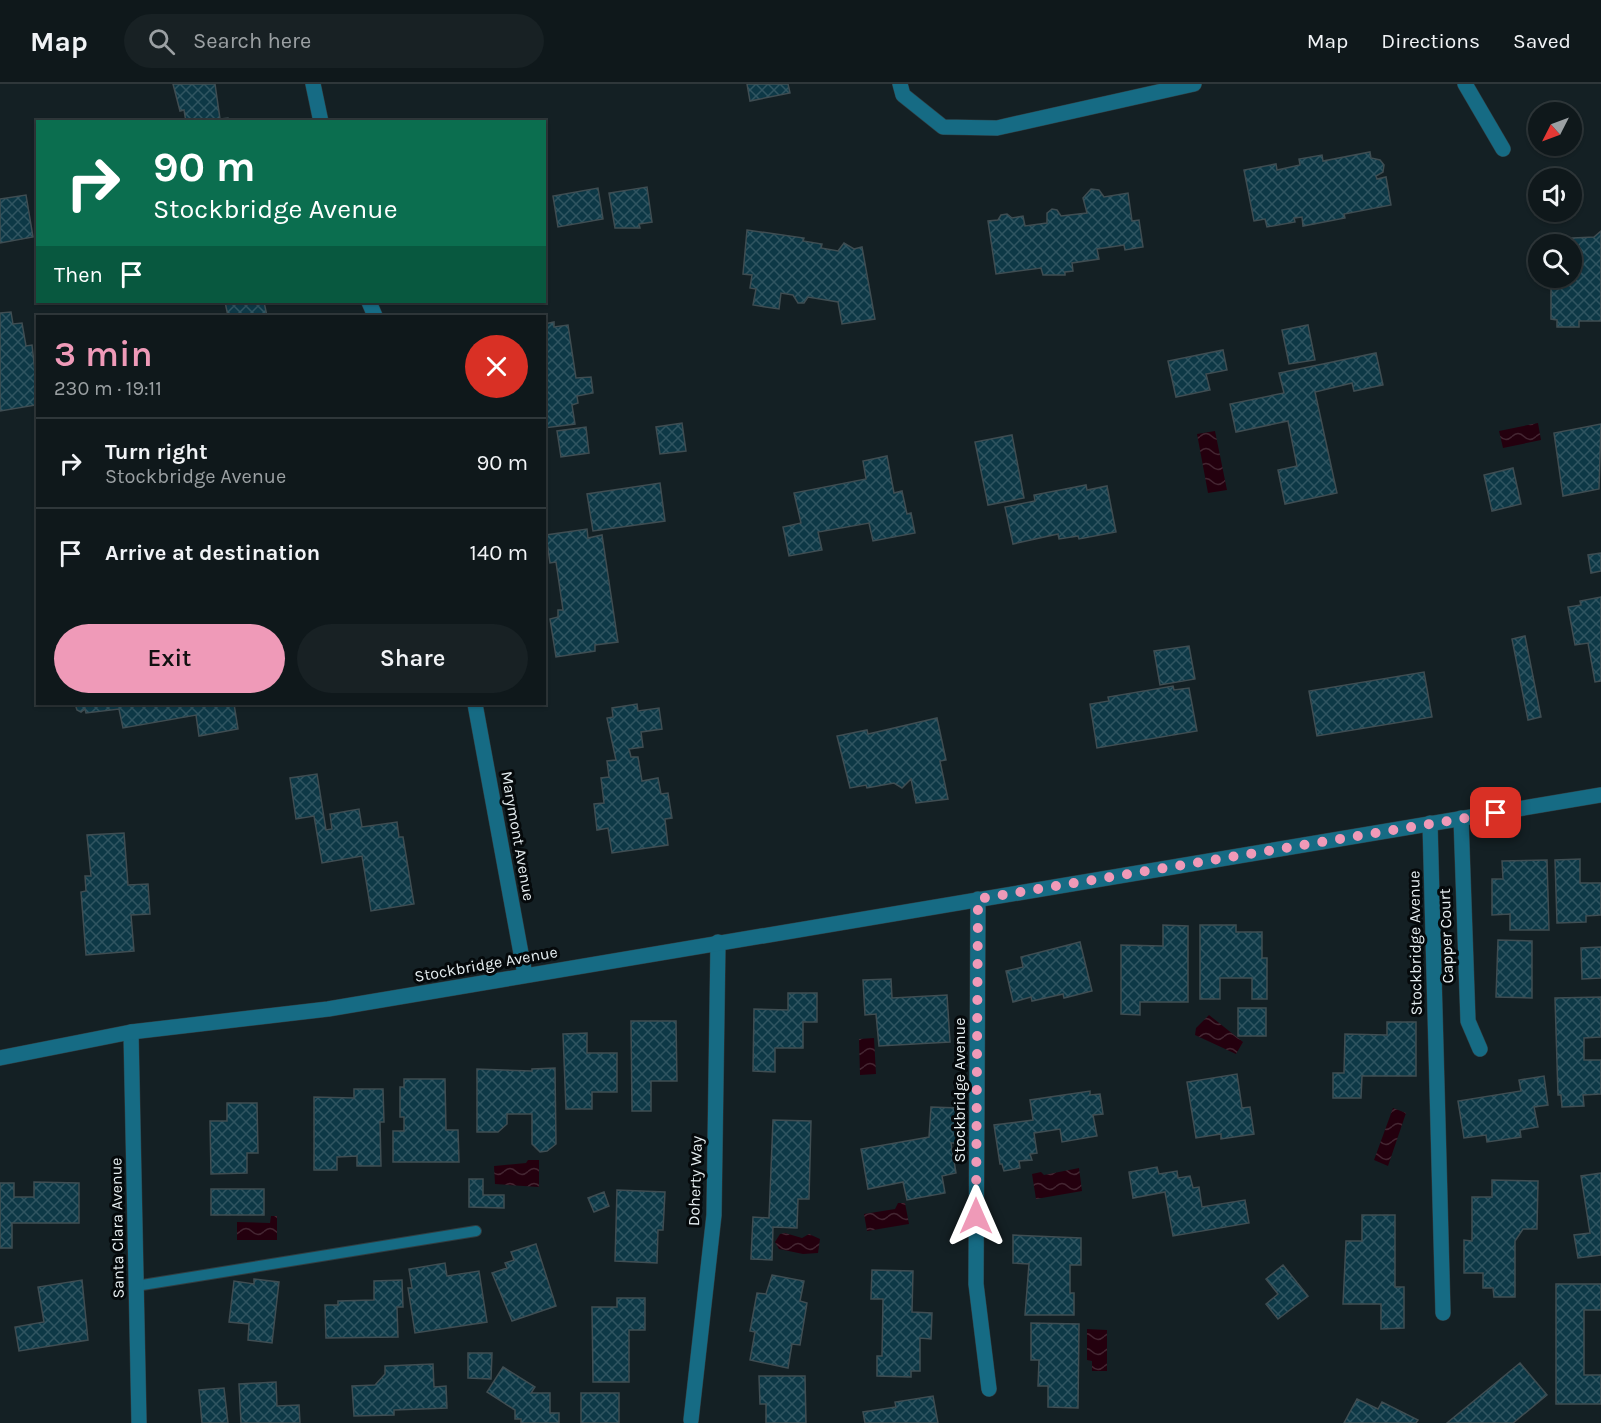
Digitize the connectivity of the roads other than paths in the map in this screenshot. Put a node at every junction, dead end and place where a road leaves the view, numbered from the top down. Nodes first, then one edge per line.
1 (313, 84) edge
2 (900, 84) edge
3 (1194, 84) edge
4 (1465, 84) edge
5 (321, 120) edge
6 (1503, 149) dead end
7 (475, 705) edge
8 (1601, 795) edge
9 (1461, 818) junction
10 (1430, 823) junction
11 (978, 899) junction
12 (718, 942) junction
13 (525, 975) junction
14 (131, 1032) junction
15 (1480, 1049) dead end
16 (0, 1059) edge
17 (476, 1231) dead end
18 (136, 1286) junction
19 (1443, 1313) dead end
20 (989, 1389) dead end
21 (692, 1420) dead end
22 (139, 1423) edge

1 - 5 street
2 - 3 street
4 - 6 street
7 - 13 street, Marymont Avenue
8 - 9 street, Stockbridge Avenue
9 - 10 street, Stockbridge Avenue
9 - 15 street, Capper Court
10 - 11 street, Stockbridge Avenue
10 - 19 street, Stockbridge Avenue
11 - 12 street, Stockbridge Avenue
11 - 20 street, Stockbridge Avenue
12 - 13 street, Stockbridge Avenue
12 - 21 street, Doherty Way
13 - 14 street, Stockbridge Avenue
14 - 16 street, Stockbridge Avenue
14 - 18 street, Santa Clara Avenue
17 - 18 lane
18 - 22 street, Santa Clara Avenue

